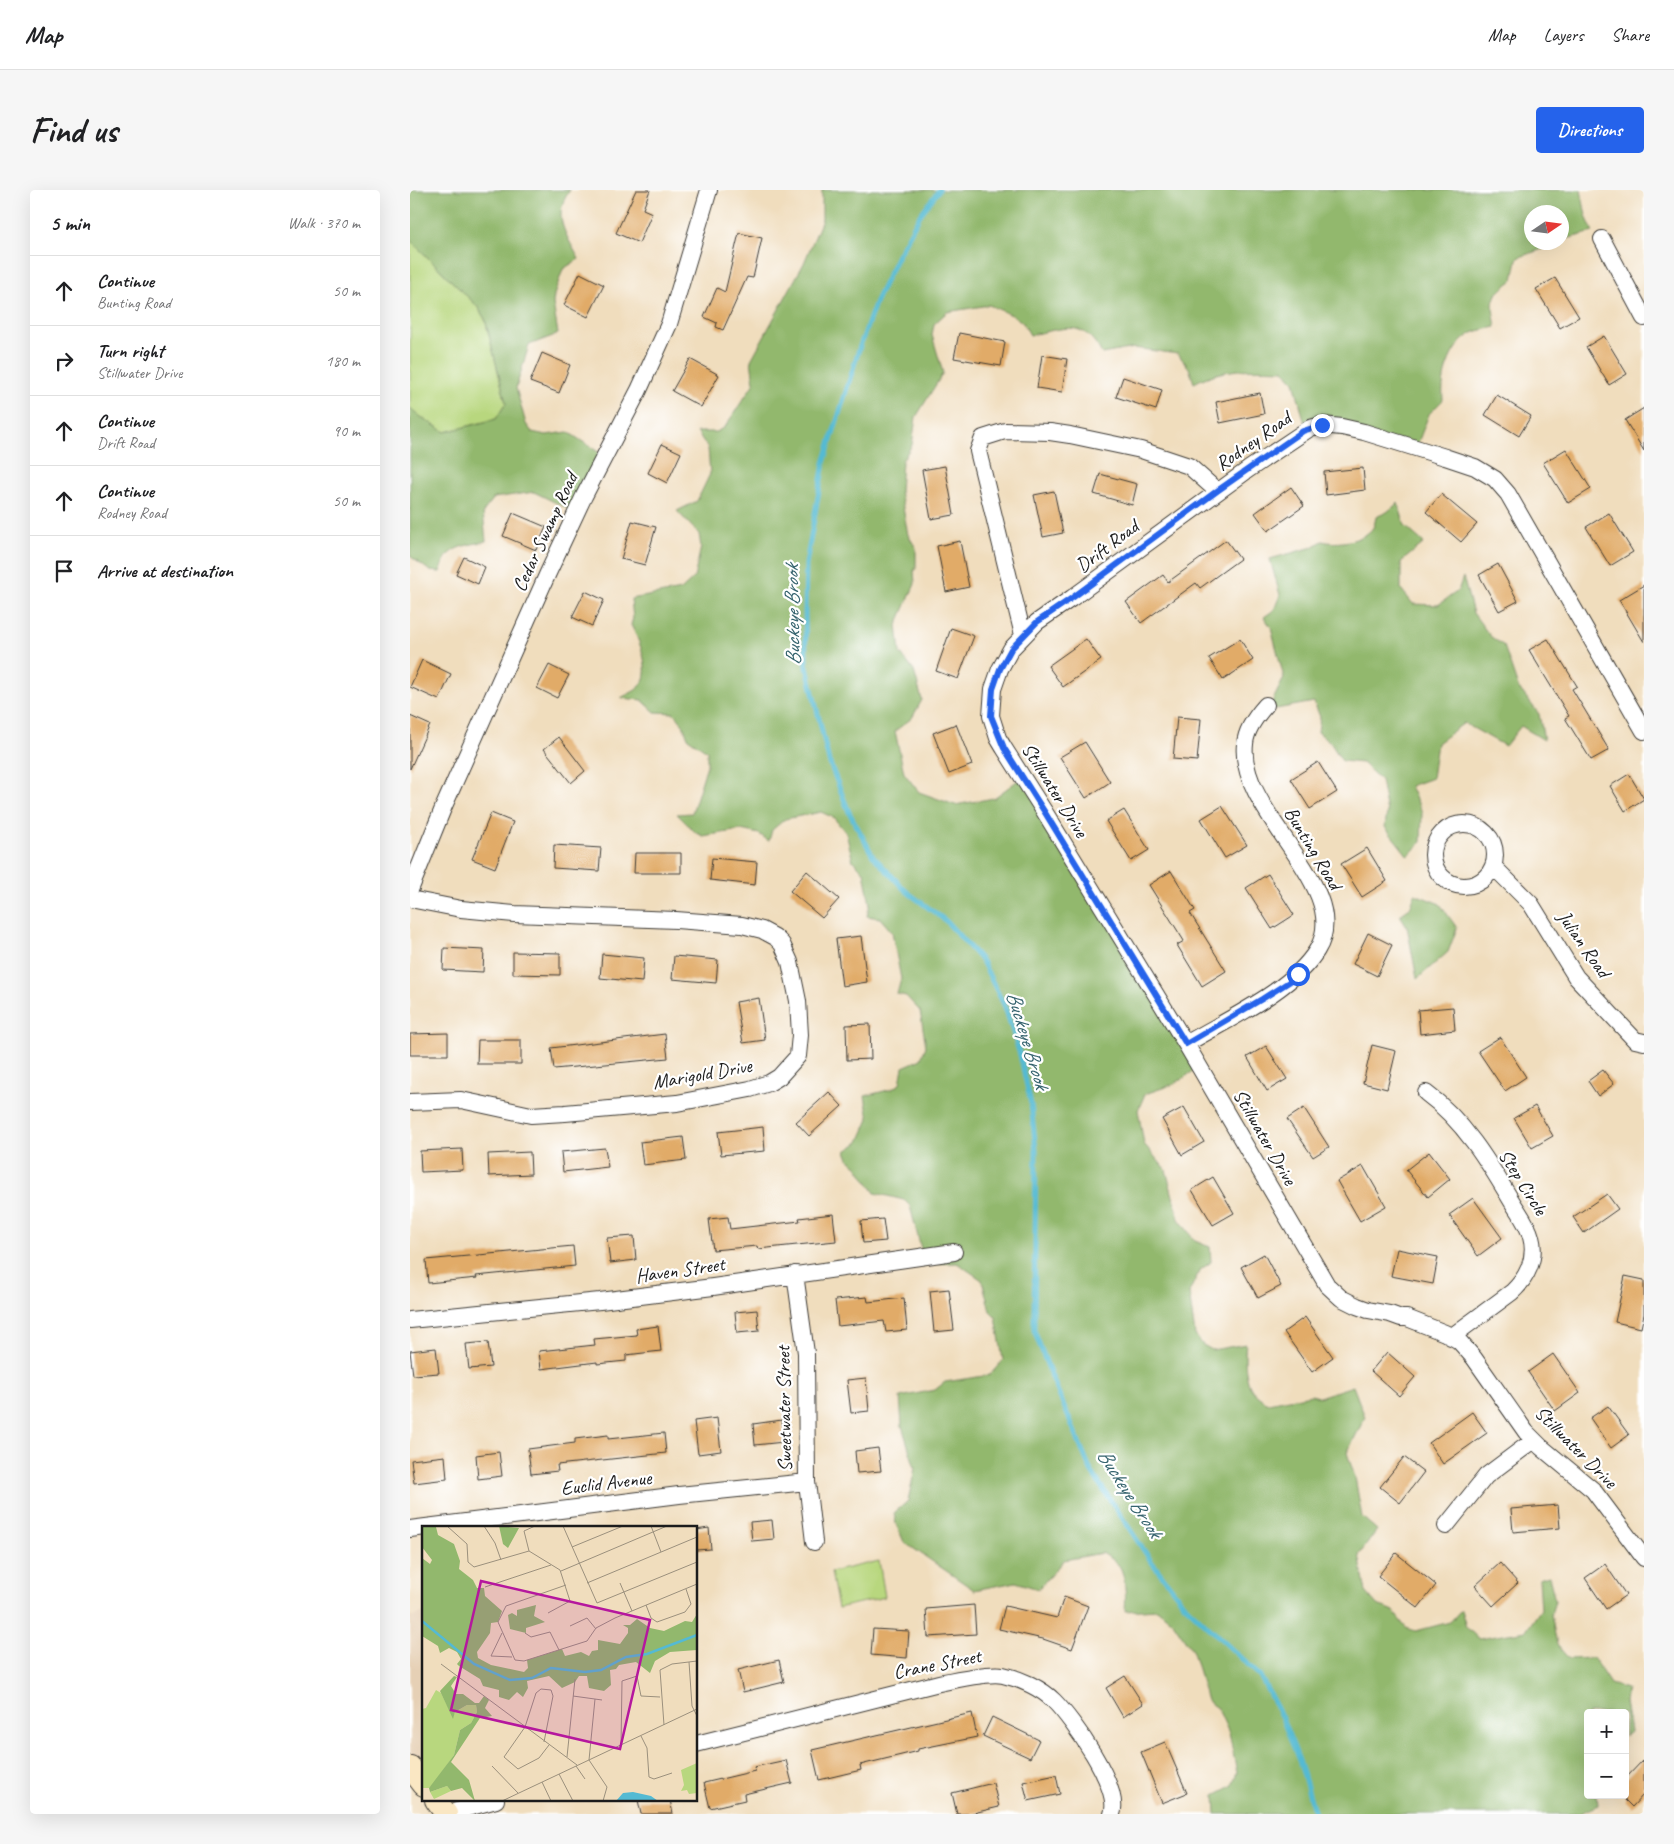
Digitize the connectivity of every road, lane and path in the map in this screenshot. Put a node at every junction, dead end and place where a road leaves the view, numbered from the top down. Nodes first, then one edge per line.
1 (709, 190) edge
2 (1602, 239) dead end
3 (1644, 318) edge
4 (1217, 491) junction
5 (1023, 635) junction
6 (1266, 704) dead end
7 (1644, 731) edge
8 (1493, 866) dead end
9 (410, 890) edge
10 (410, 899) edge
11 (1644, 1042) edge
12 (1186, 1044) junction
13 (1426, 1093) dead end
14 (410, 1102) edge
15 (954, 1252) dead end
16 (795, 1274) junction
17 (410, 1320) edge
18 (1451, 1337) junction
19 (1534, 1440) junction
20 (808, 1482) junction
21 (434, 1526) edge
22 (1446, 1526) dead end
23 (814, 1542) dead end
24 (1644, 1558) edge
25 (698, 1743) edge
26 (410, 1767) edge
27 (422, 1782) edge
28 (437, 1802) edge
29 (489, 1802) edge
30 (446, 1814) edge
31 (1112, 1814) edge

1 - 9 street, Cedar Swamp Road
2 - 3 street
4 - 5 street, Drift Road
4 - 5 street, Rodney Road
4 - 7 street, Rodney Road
5 - 12 street, Stillwater Drive
6 - 12 street, Bunting Road
8 - 11 street, Julian Road
10 - 14 street, Marigold Drive
12 - 18 street, Stillwater Drive
13 - 18 street, Step Circle
15 - 16 street, Haven Street
16 - 17 street, Haven Street
16 - 20 street, Sweetwater Street
18 - 19 street, Stillwater Drive
19 - 22 street
19 - 24 street, Stillwater Drive
20 - 21 street, Euclid Avenue
20 - 23 street, Sweetwater Street
25 - 31 street, Crane Street
26 - 27 main road
28 - 30 main road
29 - 30 street

